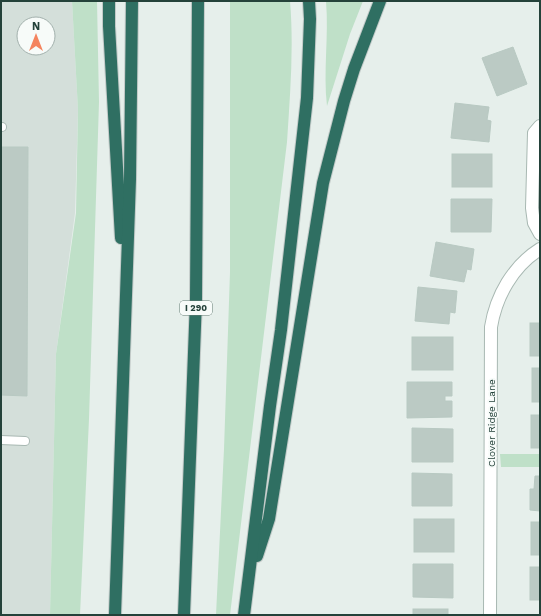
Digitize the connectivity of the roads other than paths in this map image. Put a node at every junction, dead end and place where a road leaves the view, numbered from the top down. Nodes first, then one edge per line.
1 (109, 1) edge
2 (132, 1) edge
3 (198, 1) edge
4 (309, 1) edge
5 (380, 1) edge
6 (540, 126) edge
7 (540, 234) edge
8 (540, 249) edge
9 (126, 315) junction
10 (1, 440) edge
11 (25, 441) dead end
12 (249, 579) junction
13 (115, 615) edge
14 (184, 615) edge
15 (244, 615) edge
16 (490, 615) edge

1 - 9 highway
2 - 9 highway
3 - 14 highway, I 290
4 - 12 highway
5 - 12 highway
6 - 7 street
8 - 16 street, Clover Ridge Lane
9 - 13 highway
10 - 11 lane
12 - 15 highway

